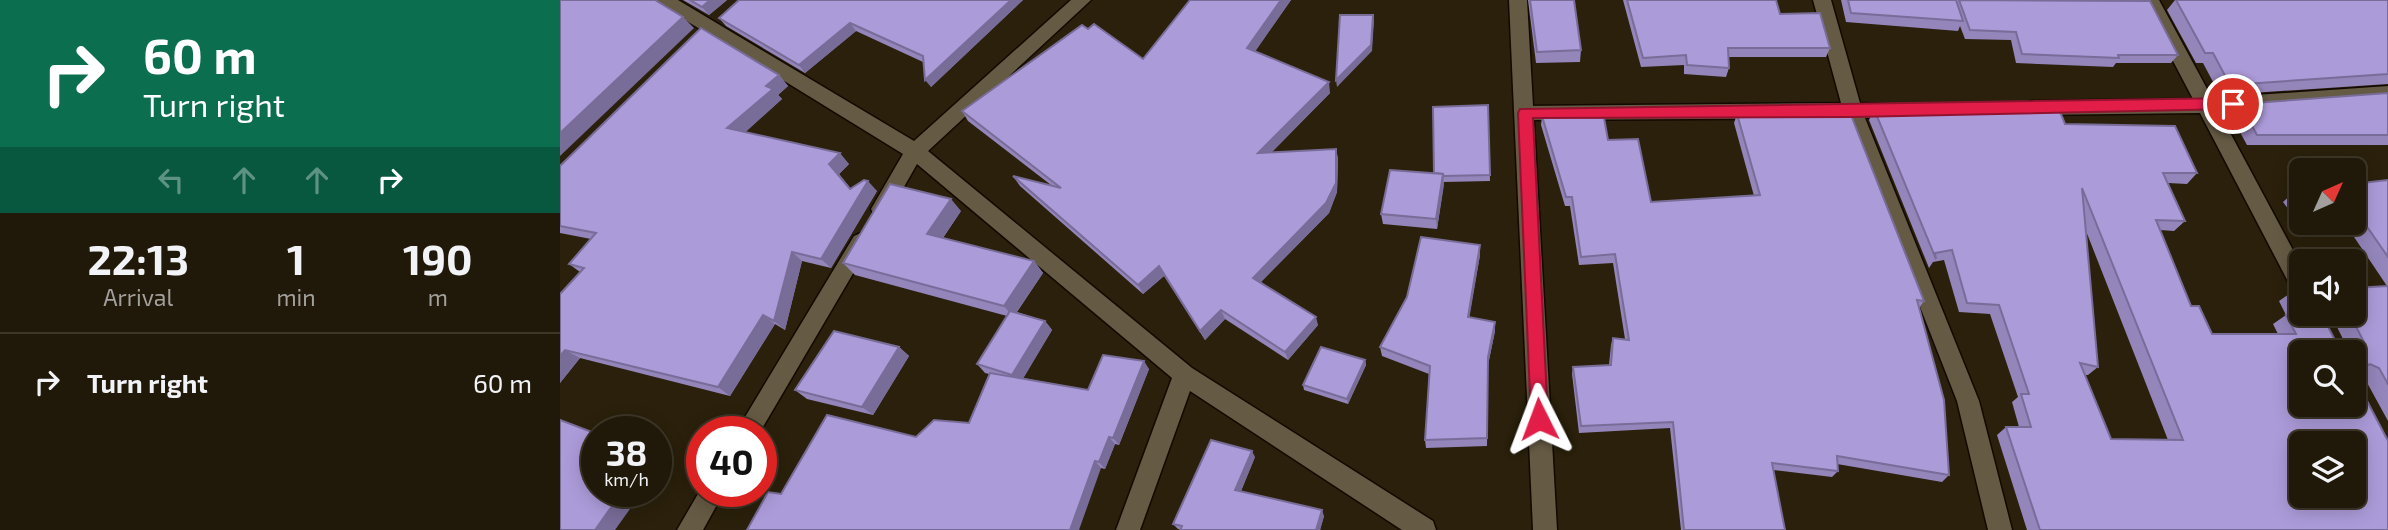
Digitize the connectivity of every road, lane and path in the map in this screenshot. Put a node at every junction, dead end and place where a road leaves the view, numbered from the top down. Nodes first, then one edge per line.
1 (665, 0) edge
2 (1082, 0) edge
3 (1518, 0) edge
4 (1822, 0) edge
5 (2150, 0) edge
6 (716, 22) junction
7 (691, 44) edge
8 (2388, 93) edge
9 (2207, 106) junction
10 (2016, 108) edge
11 (1921, 110) edge
12 (1853, 111) junction
13 (1525, 113) junction
14 (915, 151) junction
15 (2289, 262) edge
16 (1184, 375) junction
17 (757, 416) edge
18 (703, 507) edge
19 (689, 530) edge
20 (1128, 530) edge
21 (1423, 530) edge
22 (1545, 530) edge
23 (2000, 530) edge

1 - 6 street
2 - 14 street
3 - 13 street
4 - 12 street
5 - 9 street
6 - 7 street
6 - 14 street
8 - 9 street
9 - 10 street
9 - 15 street
11 - 12 street
12 - 13 street
12 - 23 street
13 - 22 street
14 - 16 street
14 - 17 street
16 - 20 street
16 - 21 street
18 - 19 street

